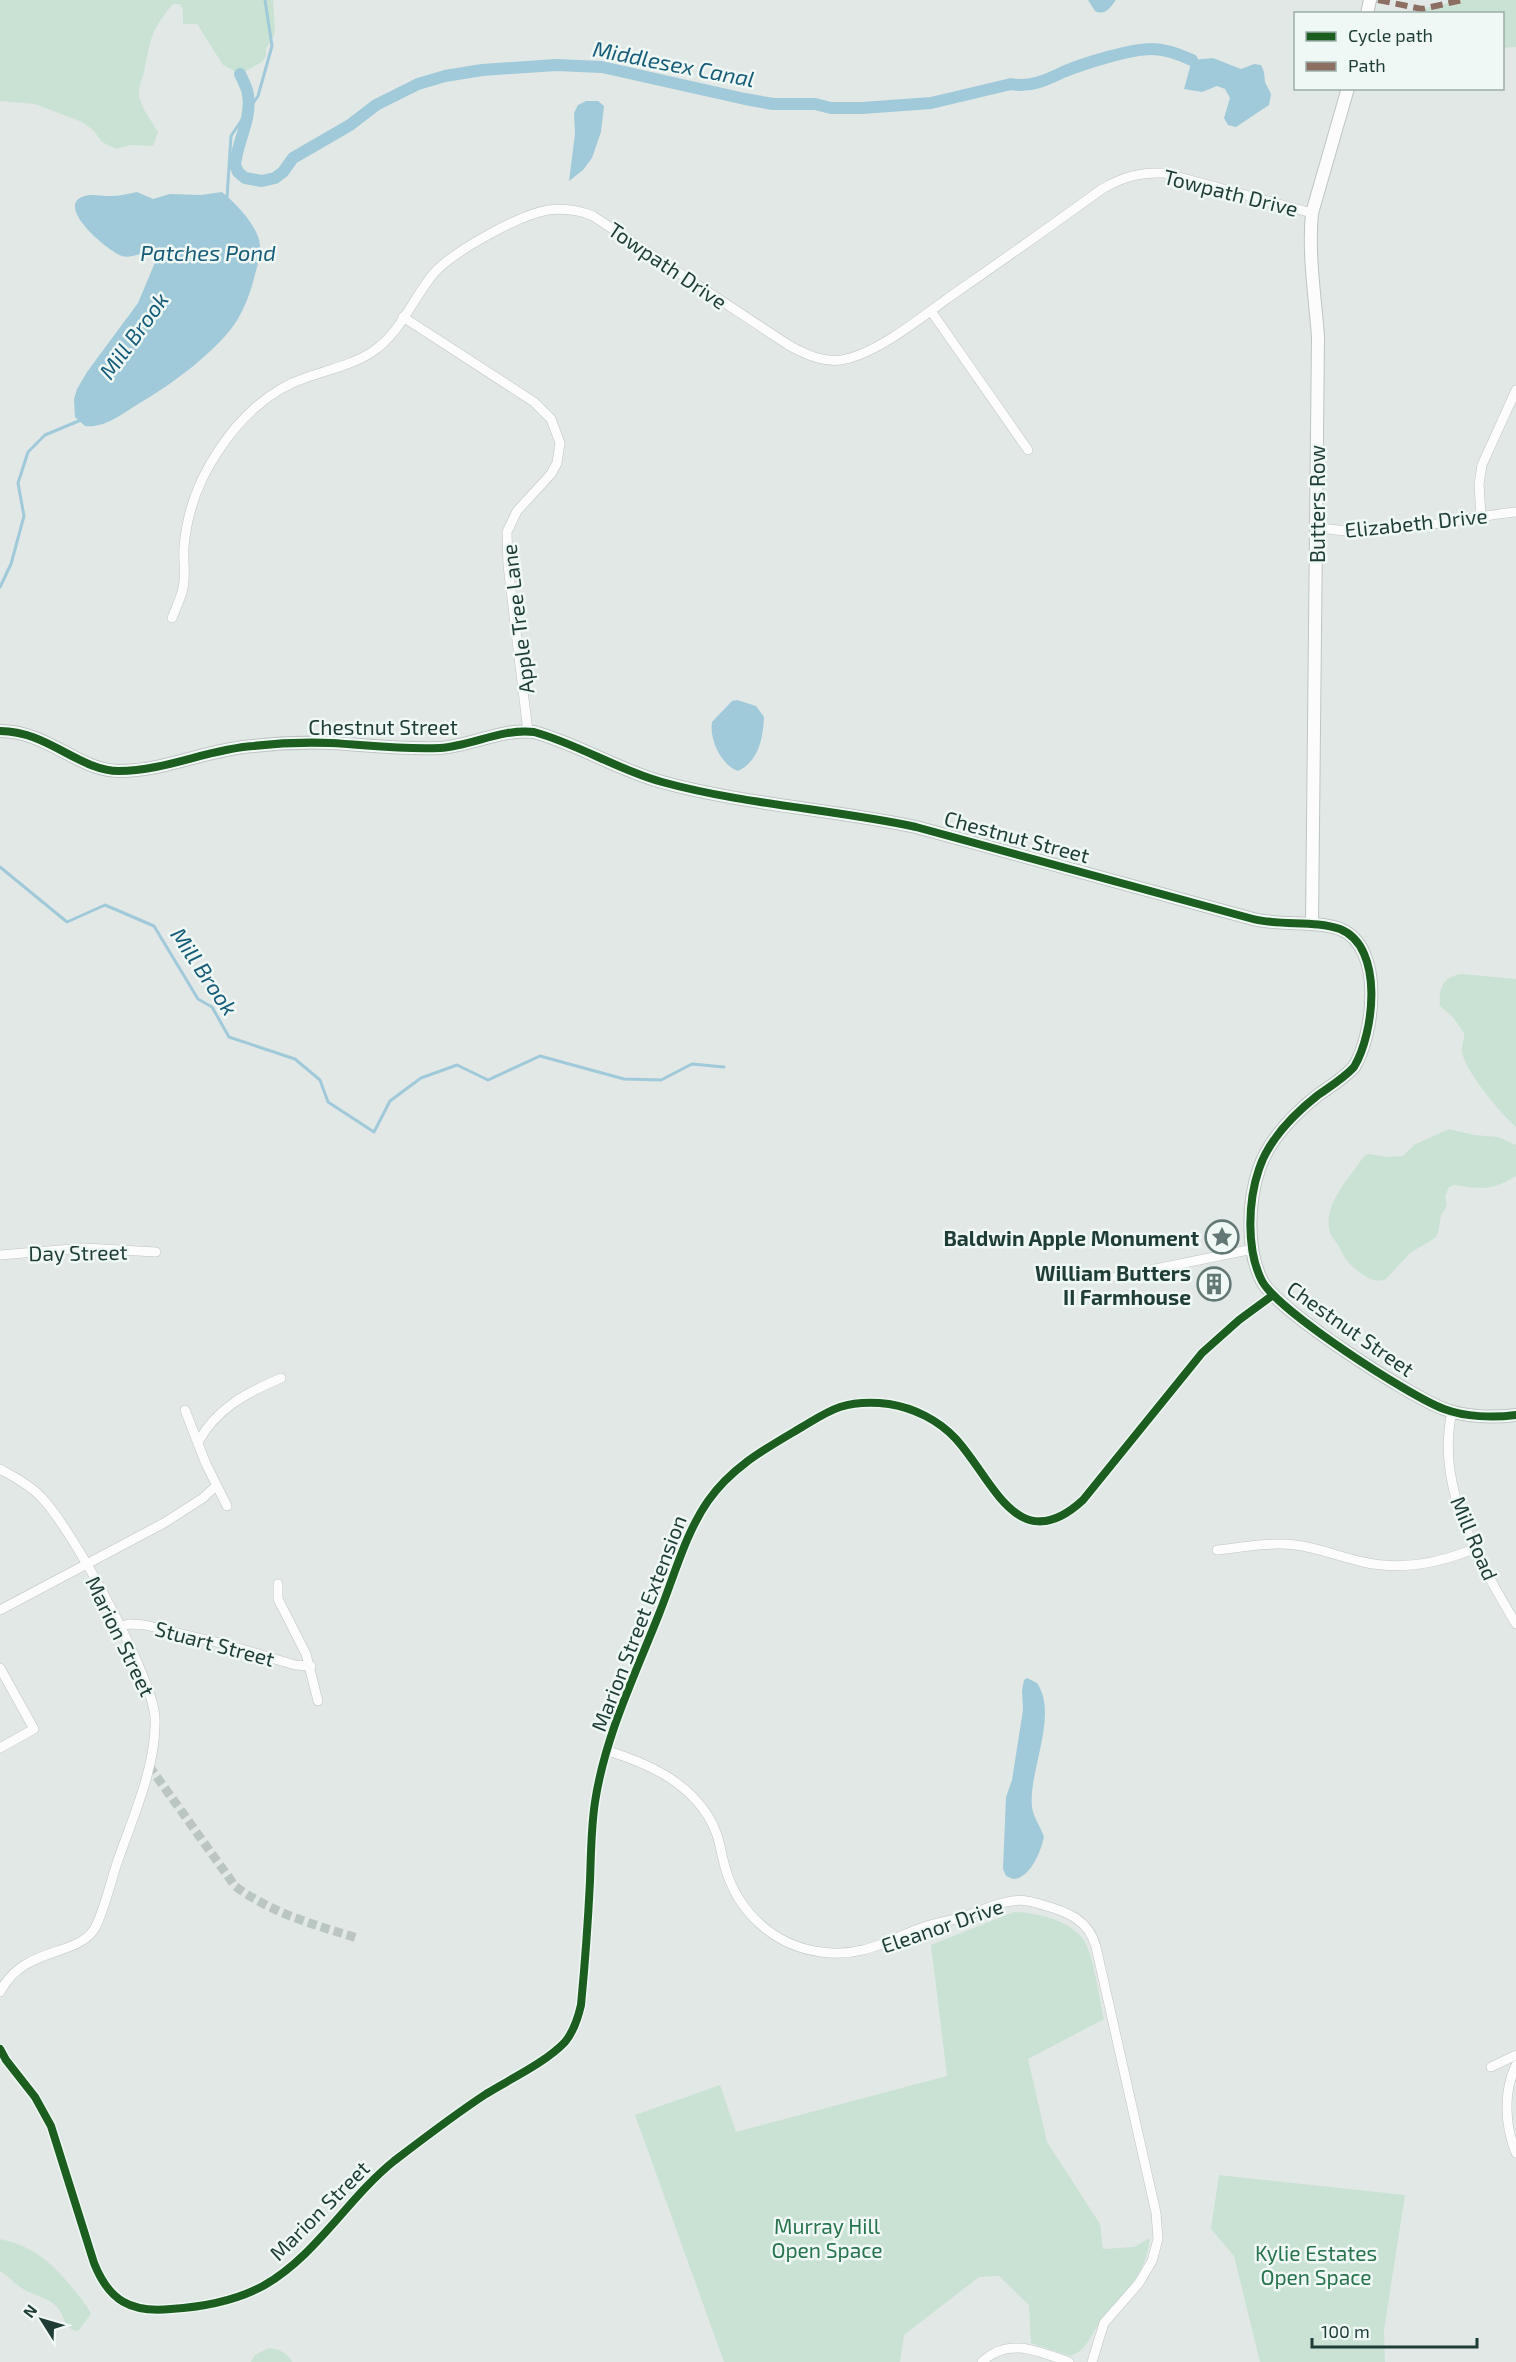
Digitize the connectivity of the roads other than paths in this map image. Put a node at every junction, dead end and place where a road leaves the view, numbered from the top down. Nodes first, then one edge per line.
1 (1347, 90) edge
2 (1312, 213) junction
3 (932, 310) junction
4 (403, 317) junction
5 (1516, 390) edge
6 (1028, 450) dead end
7 (1516, 512) edge
8 (1481, 516) junction
9 (1316, 527) junction
10 (172, 618) dead end
11 (0, 731) edge
12 (528, 732) junction
13 (1312, 924) junction
14 (1253, 1249) junction
15 (156, 1252) dead end
16 (0, 1255) edge
17 (1116, 1277) dead end
18 (1273, 1295) junction
19 (281, 1378) dead end
20 (185, 1410) dead end
21 (1452, 1412) junction
22 (1516, 1415) edge
23 (198, 1442) junction
24 (0, 1469) edge
25 (216, 1486) junction
26 (227, 1506) dead end
27 (1476, 1548) junction
28 (1218, 1550) dead end
29 (86, 1564) junction
30 (278, 1584) dead end
31 (0, 1610) edge
32 (1516, 1624) edge
33 (120, 1627) junction
34 (310, 1666) junction
35 (0, 1668) edge
36 (318, 1701) dead end
37 (0, 1748) edge
38 (608, 1751) junction
39 (0, 1992) edge
40 (572, 2031) joint
41 (0, 2049) edge
42 (1516, 2055) edge
43 (1516, 2065) edge
44 (1491, 2067) dead end
45 (1516, 2153) edge
46 (982, 2362) edge
47 (1070, 2362) edge
48 (1092, 2362) edge

1 - 2 street, Butters Row
2 - 3 street, Towpath Drive
2 - 9 street, Butters Row
3 - 4 street, Towpath Drive
3 - 6 street
4 - 10 street, Towpath Drive
4 - 12 street, Apple Tree Lane
5 - 8 street
7 - 8 street, Elizabeth Drive
8 - 9 street, Elizabeth Drive
9 - 13 street, Butters Row
11 - 12 street, Chestnut Street
12 - 13 street, Chestnut Street
13 - 14 street, Chestnut Street
14 - 17 street
14 - 18 street, Chestnut Street
15 - 16 street, Day Street
18 - 21 street, Chestnut Street
18 - 38 street, Marion Street Extension
19 - 23 street
20 - 23 street
21 - 22 street, Chestnut Street
21 - 27 street, Mill Road
23 - 25 street
24 - 29 street, Marion Street
25 - 26 street
25 - 29 street
27 - 28 street
27 - 32 street, Mill Road
29 - 31 street
29 - 33 street, Marion Street
30 - 34 street
33 - 34 street, Stuart Street
33 - 39 street, Marion Street
34 - 36 street
35 - 37 street
38 - 40 street, Marion Street Extension
38 - 48 street, Eleanor Drive
40 - 41 street, Marion Street
42 - 44 street
43 - 45 street
46 - 47 street

